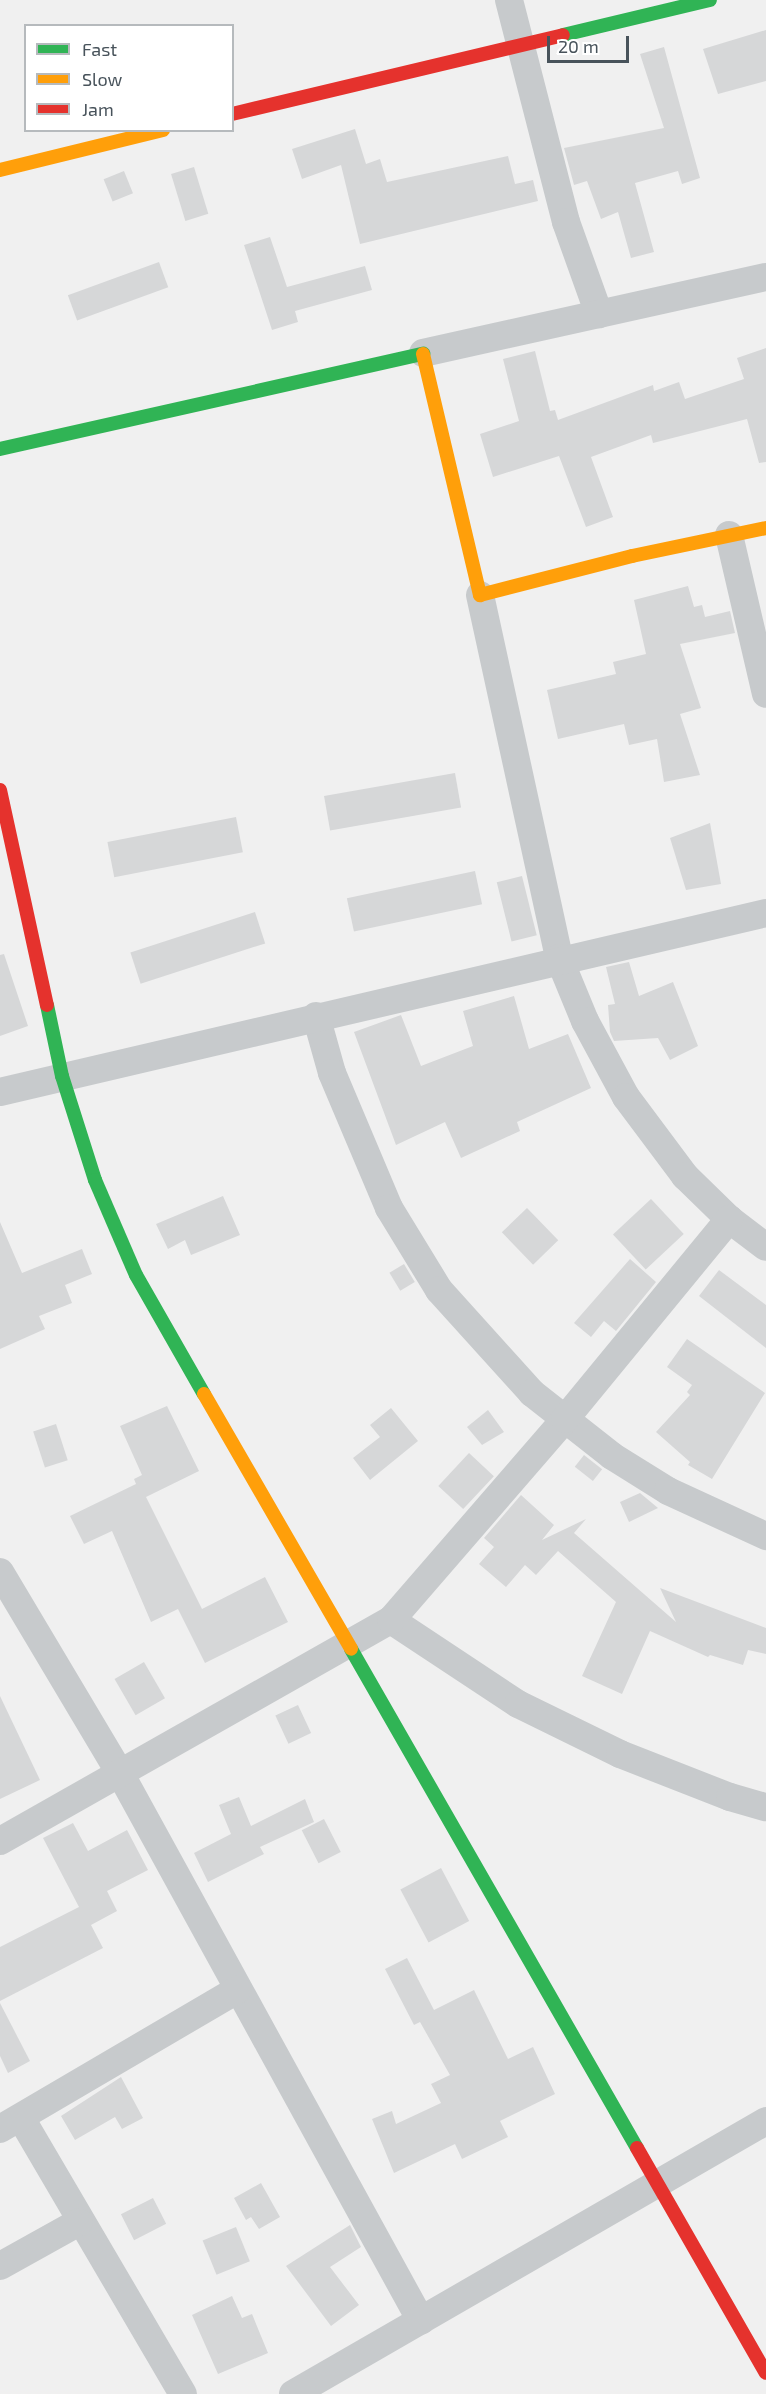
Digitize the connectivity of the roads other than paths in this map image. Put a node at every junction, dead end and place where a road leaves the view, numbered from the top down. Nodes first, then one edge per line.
1 (509, 0) edge
2 (710, 0) edge
3 (519, 44) junction
4 (234, 114) edge
5 (155, 132) edge
6 (0, 170) edge
7 (766, 277) edge
8 (599, 314) junction
9 (423, 353) junction
10 (0, 449) edge
11 (766, 528) edge
12 (729, 535) junction
13 (480, 595) junction
14 (766, 694) edge
15 (0, 790) edge
16 (766, 913) edge
17 (559, 958) junction
18 (316, 1016) junction
19 (62, 1076) junction
20 (0, 1092) edge
21 (729, 1219) junction
22 (766, 1247) edge
23 (565, 1419) junction
24 (766, 1536) edge
25 (0, 1572) edge
26 (391, 1620) junction
27 (348, 1642) junction
28 (120, 1773) junction
29 (766, 1807) edge
30 (0, 1841) edge
31 (237, 1989) junction
32 (766, 2121) edge
33 (10, 2123) edge
34 (657, 2186) junction
35 (79, 2222) junction
36 (0, 2266) edge
37 (421, 2321) junction
38 (766, 2373) edge
39 (183, 2394) edge
40 (293, 2394) edge

1 - 3 street
2 - 3 street
3 - 4 street
3 - 8 street
5 - 6 street
7 - 8 street
8 - 9 street
9 - 10 street
9 - 13 street
11 - 12 street
12 - 13 street
12 - 14 street
13 - 17 street
15 - 19 street
16 - 17 street
17 - 18 street
17 - 21 street
18 - 19 street
18 - 23 street
19 - 20 street
19 - 27 street
21 - 22 street
21 - 23 street
23 - 24 street
23 - 26 street
25 - 28 street
26 - 27 street
26 - 29 street
27 - 28 street
27 - 34 street
28 - 30 street
28 - 31 street
31 - 33 street
31 - 37 street
32 - 34 street
33 - 35 street
34 - 37 street
34 - 38 street
35 - 36 street
35 - 39 street
37 - 40 street

